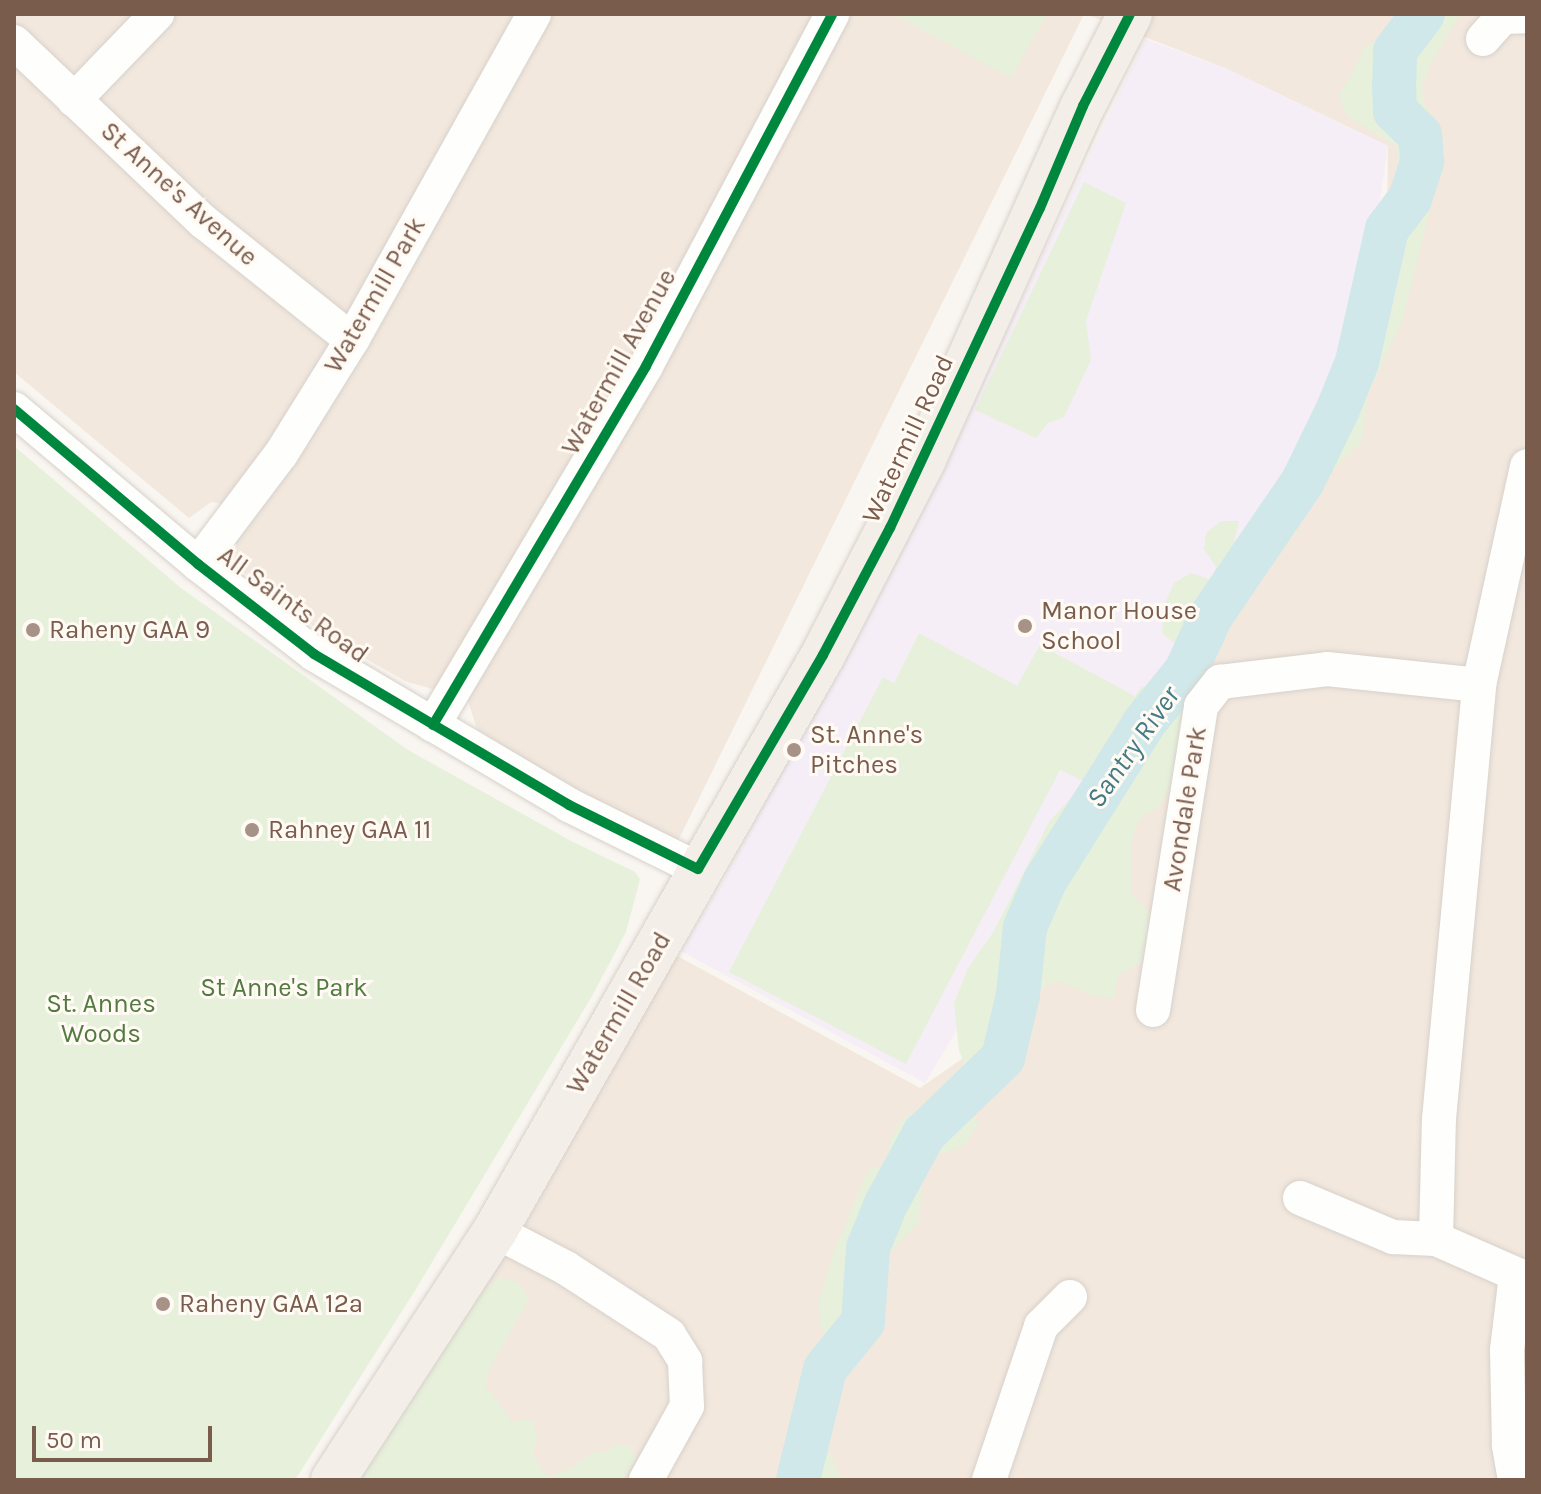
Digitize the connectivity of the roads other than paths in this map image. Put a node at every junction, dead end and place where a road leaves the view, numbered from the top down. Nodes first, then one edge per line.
1 (157, 14) edge
2 (534, 14) edge
3 (832, 14) edge
4 (1130, 14) edge
5 (1527, 16) edge
6 (1483, 39) dead end
7 (14, 42) edge
8 (74, 100) junction
9 (352, 340) junction
10 (14, 409) edge
11 (1527, 466) edge
12 (198, 564) junction
13 (1479, 685) junction
14 (433, 725) junction
15 (698, 869) junction
16 (1153, 1010) dead end
17 (1300, 1198) dead end
18 (495, 1231) junction
19 (1436, 1239) junction
20 (1522, 1277) edge
21 (1070, 1297) dead end
22 (333, 1480) edge
23 (646, 1480) edge
24 (989, 1480) edge
25 (1515, 1480) edge

1 - 8 street
2 - 9 street, Watermill Park
3 - 14 street, Watermill Avenue
4 - 15 main road, Watermill Road
5 - 6 street
7 - 8 street, St Anne's Avenue
8 - 9 street, St Anne's Avenue
9 - 12 street, Watermill Park
10 - 12 street, All Saints Road
11 - 13 street
12 - 14 street, All Saints Road
13 - 16 street, Avondale Park
13 - 19 street
14 - 15 street, All Saints Road
15 - 18 main road, Watermill Road
17 - 19 street
18 - 22 main road, Watermill Road
18 - 23 street
19 - 20 street
20 - 25 street
21 - 24 street

